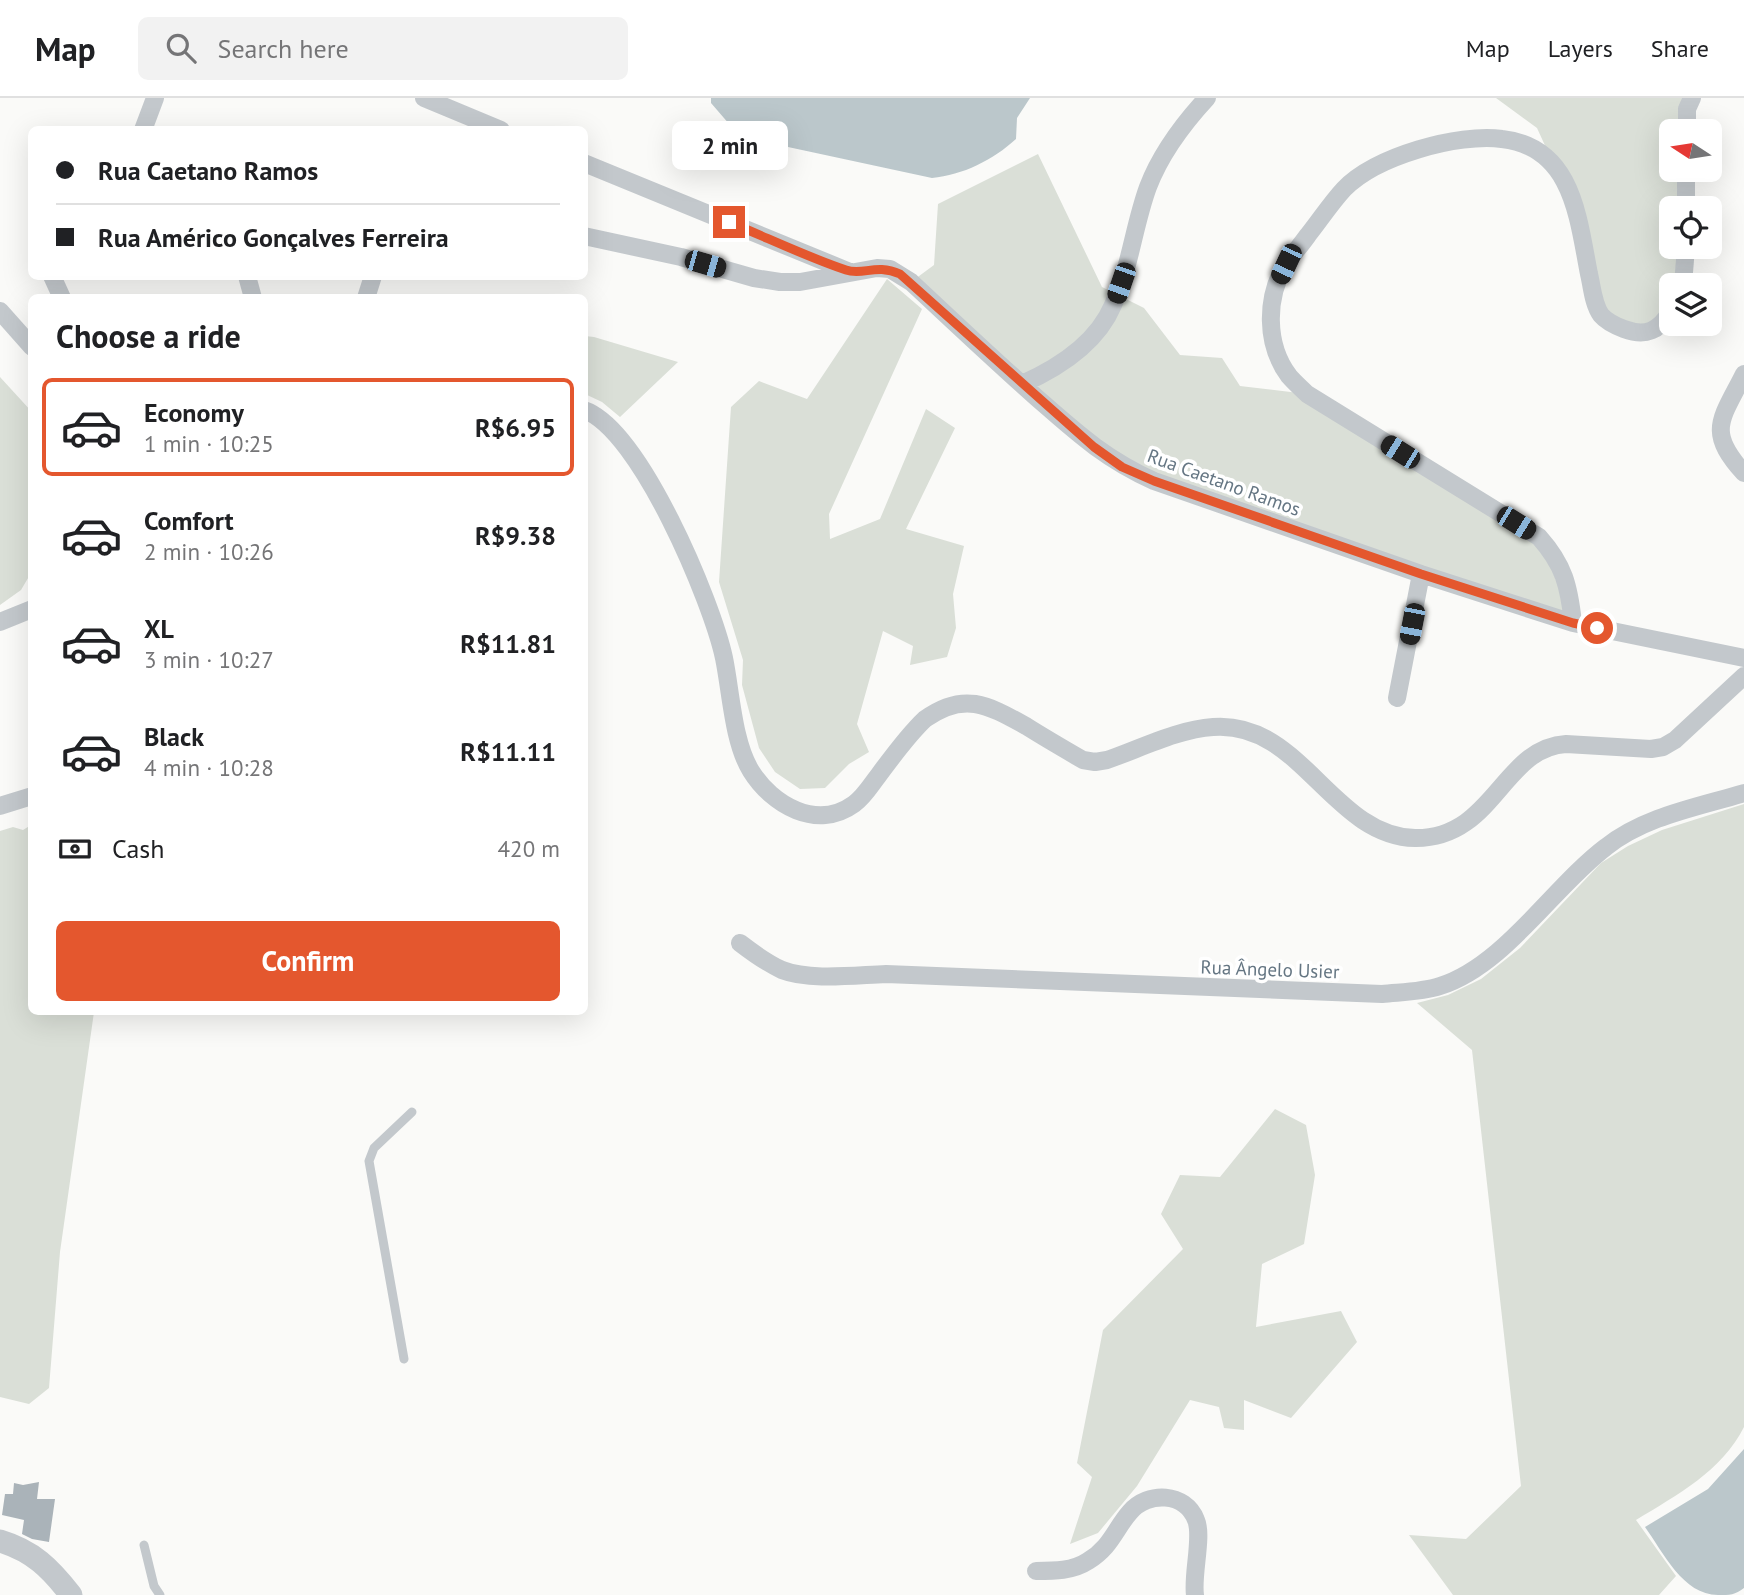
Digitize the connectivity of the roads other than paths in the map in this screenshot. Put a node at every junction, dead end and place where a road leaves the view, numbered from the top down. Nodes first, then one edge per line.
1 (155, 98) edge
2 (424, 98) edge
3 (1207, 98) edge
4 (1692, 98) edge
5 (1687, 119) edge
6 (144, 126) edge
7 (491, 126) edge
8 (588, 165) edge
9 (588, 237) edge
10 (850, 272) junction
11 (0, 311) edge
12 (1659, 327) edge
13 (28, 342) edge
14 (1744, 374) edge
15 (1022, 384) junction
16 (588, 412) edge
17 (1744, 473) edge
18 (1421, 574) junction
19 (28, 611) edge
20 (0, 622) edge
21 (1573, 623) junction
22 (1744, 658) edge
23 (1744, 676) edge
24 (1397, 698) dead end
25 (1744, 793) edge
26 (28, 797) edge
27 (0, 806) edge
28 (740, 943) dead end
29 (412, 1112) dead end
30 (404, 1359) dead end
31 (0, 1541) edge
32 (144, 1545) dead end
33 (1036, 1570) dead end
34 (66, 1592) edge
35 (160, 1595) edge
36 (1195, 1595) edge

1 - 6 street
2 - 7 street
3 - 15 street
4 - 5 street
8 - 10 street
9 - 10 street, Rua Caetano Ramos
10 - 15 street, Rua Caetano Ramos
11 - 13 street
12 - 21 street
14 - 17 street
15 - 18 street, Rua Caetano Ramos
16 - 23 street
18 - 21 street, Rua Caetano Ramos
18 - 24 street
19 - 20 street
21 - 22 street, Rua Caetano Ramos
25 - 28 street, Rua Ângelo Usier
26 - 27 street
29 - 30 lane
31 - 34 street
32 - 35 lane
33 - 36 street

